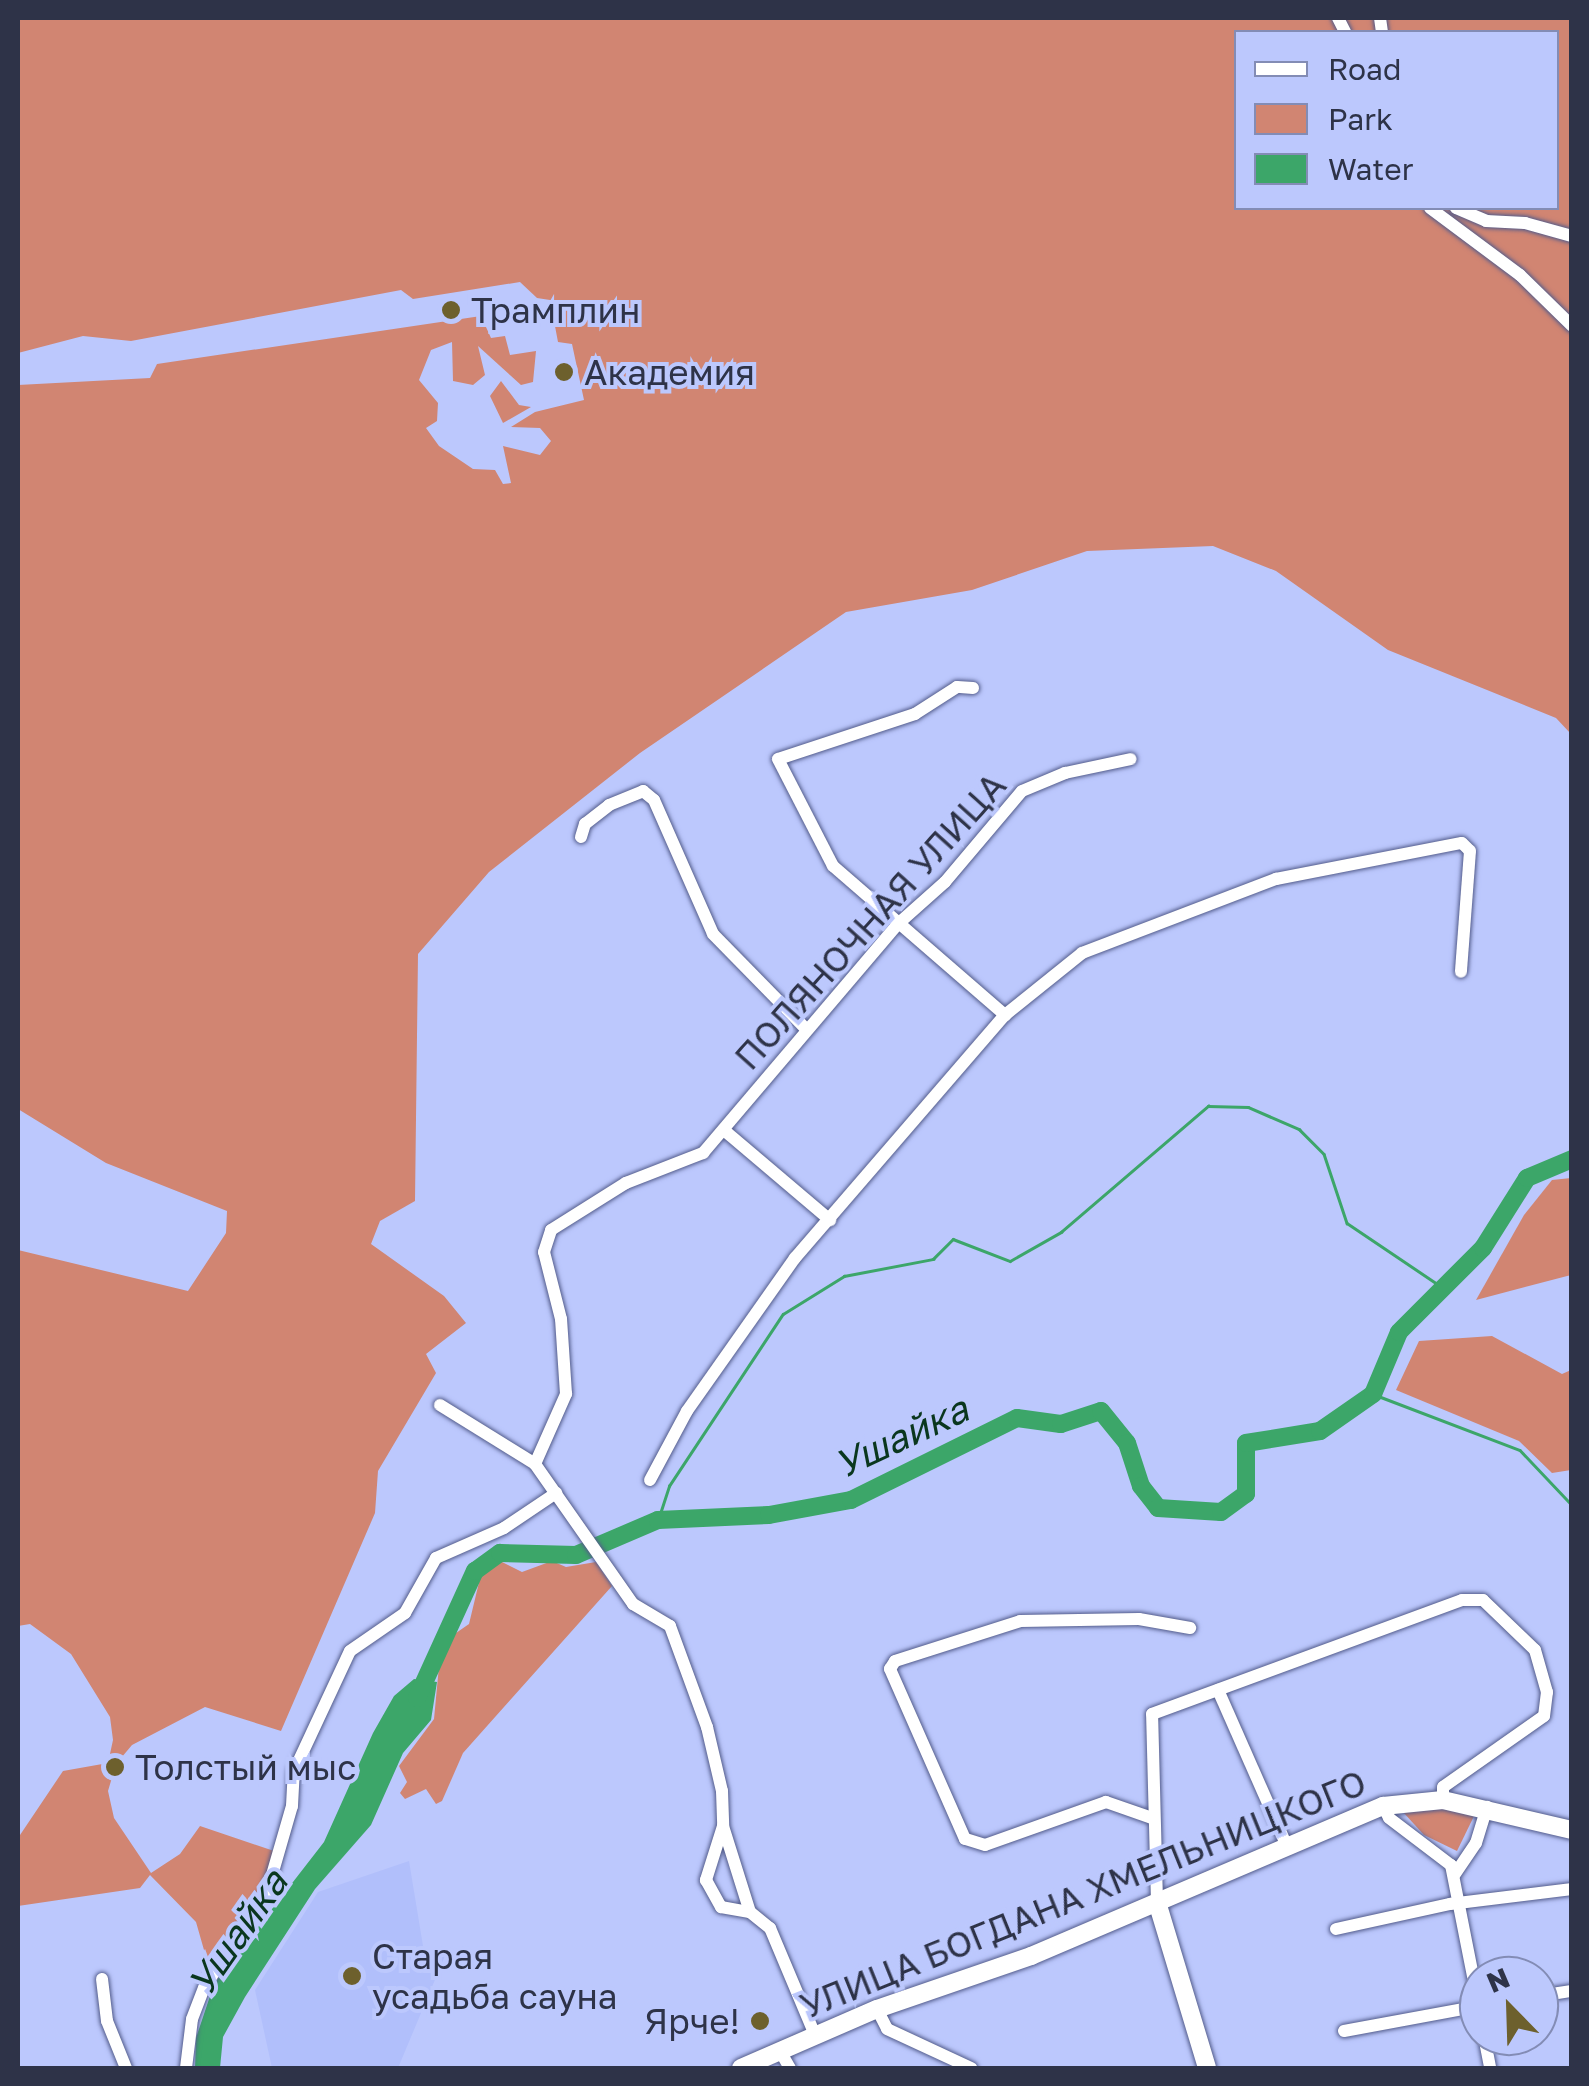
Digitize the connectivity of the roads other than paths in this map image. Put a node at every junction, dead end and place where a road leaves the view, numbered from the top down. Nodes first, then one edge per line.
1 (1433, 210) edge
2 (1460, 210) edge
3 (1572, 236) edge
4 (1572, 326) edge
5 (974, 688) dead end
6 (1132, 759) dead end
7 (581, 837) dead end
8 (899, 923) junction
9 (1461, 972) dead end
10 (1005, 1016) junction
11 (806, 1030) junction
12 (725, 1131) junction
13 (830, 1220) junction
14 (440, 1405) dead end
15 (535, 1464) junction
16 (650, 1480) dead end
17 (556, 1493) junction
18 (1190, 1628) dead end
19 (1218, 1690) junction
20 (1443, 1800) junction
21 (1383, 1806) junction
22 (1486, 1807) junction
23 (1152, 1818) junction
24 (723, 1826) junction
25 (1572, 1830) edge
26 (1286, 1844) junction
27 (1456, 1874) junction
28 (1572, 1889) edge
29 (1157, 1902) junction
30 (1461, 1904) junction
31 (750, 1912) junction
32 (1336, 1929) dead end
33 (1470, 1956) edge
34 (102, 1979) dead end
35 (878, 2009) junction
36 (1459, 2011) edge
37 (1344, 2031) dead end
38 (814, 2035) junction
39 (780, 2051) junction
40 (126, 2068) edge
41 (186, 2068) edge
42 (741, 2068) edge
43 (790, 2068) edge
44 (971, 2068) edge
45 (1207, 2068) edge

1 - 4 street
2 - 3 street
5 - 8 street
6 - 8 street, ПОЛЯНОЧНАЯ УЛИЦА
7 - 11 street
8 - 10 street
8 - 11 street, ПОЛЯНОЧНАЯ УЛИЦА
9 - 10 street
10 - 13 street
11 - 12 street, ПОЛЯНОЧНАЯ УЛИЦА
12 - 13 street
12 - 15 street, ПОЛЯНОЧНАЯ УЛИЦА
13 - 16 street
14 - 15 street
15 - 17 street
17 - 24 street
17 - 41 street
18 - 23 street
19 - 20 street
19 - 23 street
19 - 26 street
20 - 21 street, УЛИЦА БОГДАНА ХМЕЛЬНИЦКОГО
20 - 22 street, УЛИЦА БОГДАНА ХМЕЛЬНИЦКОГО
21 - 26 street, УЛИЦА БОГДАНА ХМЕЛЬНИЦКОГО
21 - 27 street
22 - 25 street, УЛИЦА БОГДАНА ХМЕЛЬНИЦКОГО
22 - 27 street
23 - 29 street
24 - 31 street
24 - 31 street
26 - 29 street, УЛИЦА БОГДАНА ХМЕЛЬНИЦКОГО
27 - 30 street
28 - 30 street
29 - 35 street, УЛИЦА БОГДАНА ХМЕЛЬНИЦКОГО
29 - 45 street
30 - 32 street
30 - 33 street
31 - 38 street
34 - 40 street
35 - 38 street, УЛИЦА БОГДАНА ХМЕЛЬНИЦКОГО
35 - 44 street
36 - 37 street
38 - 39 street, УЛИЦА БОГДАНА ХМЕЛЬНИЦКОГО
39 - 42 street, УЛИЦА БОГДАНА ХМЕЛЬНИЦКОГО
39 - 43 street

